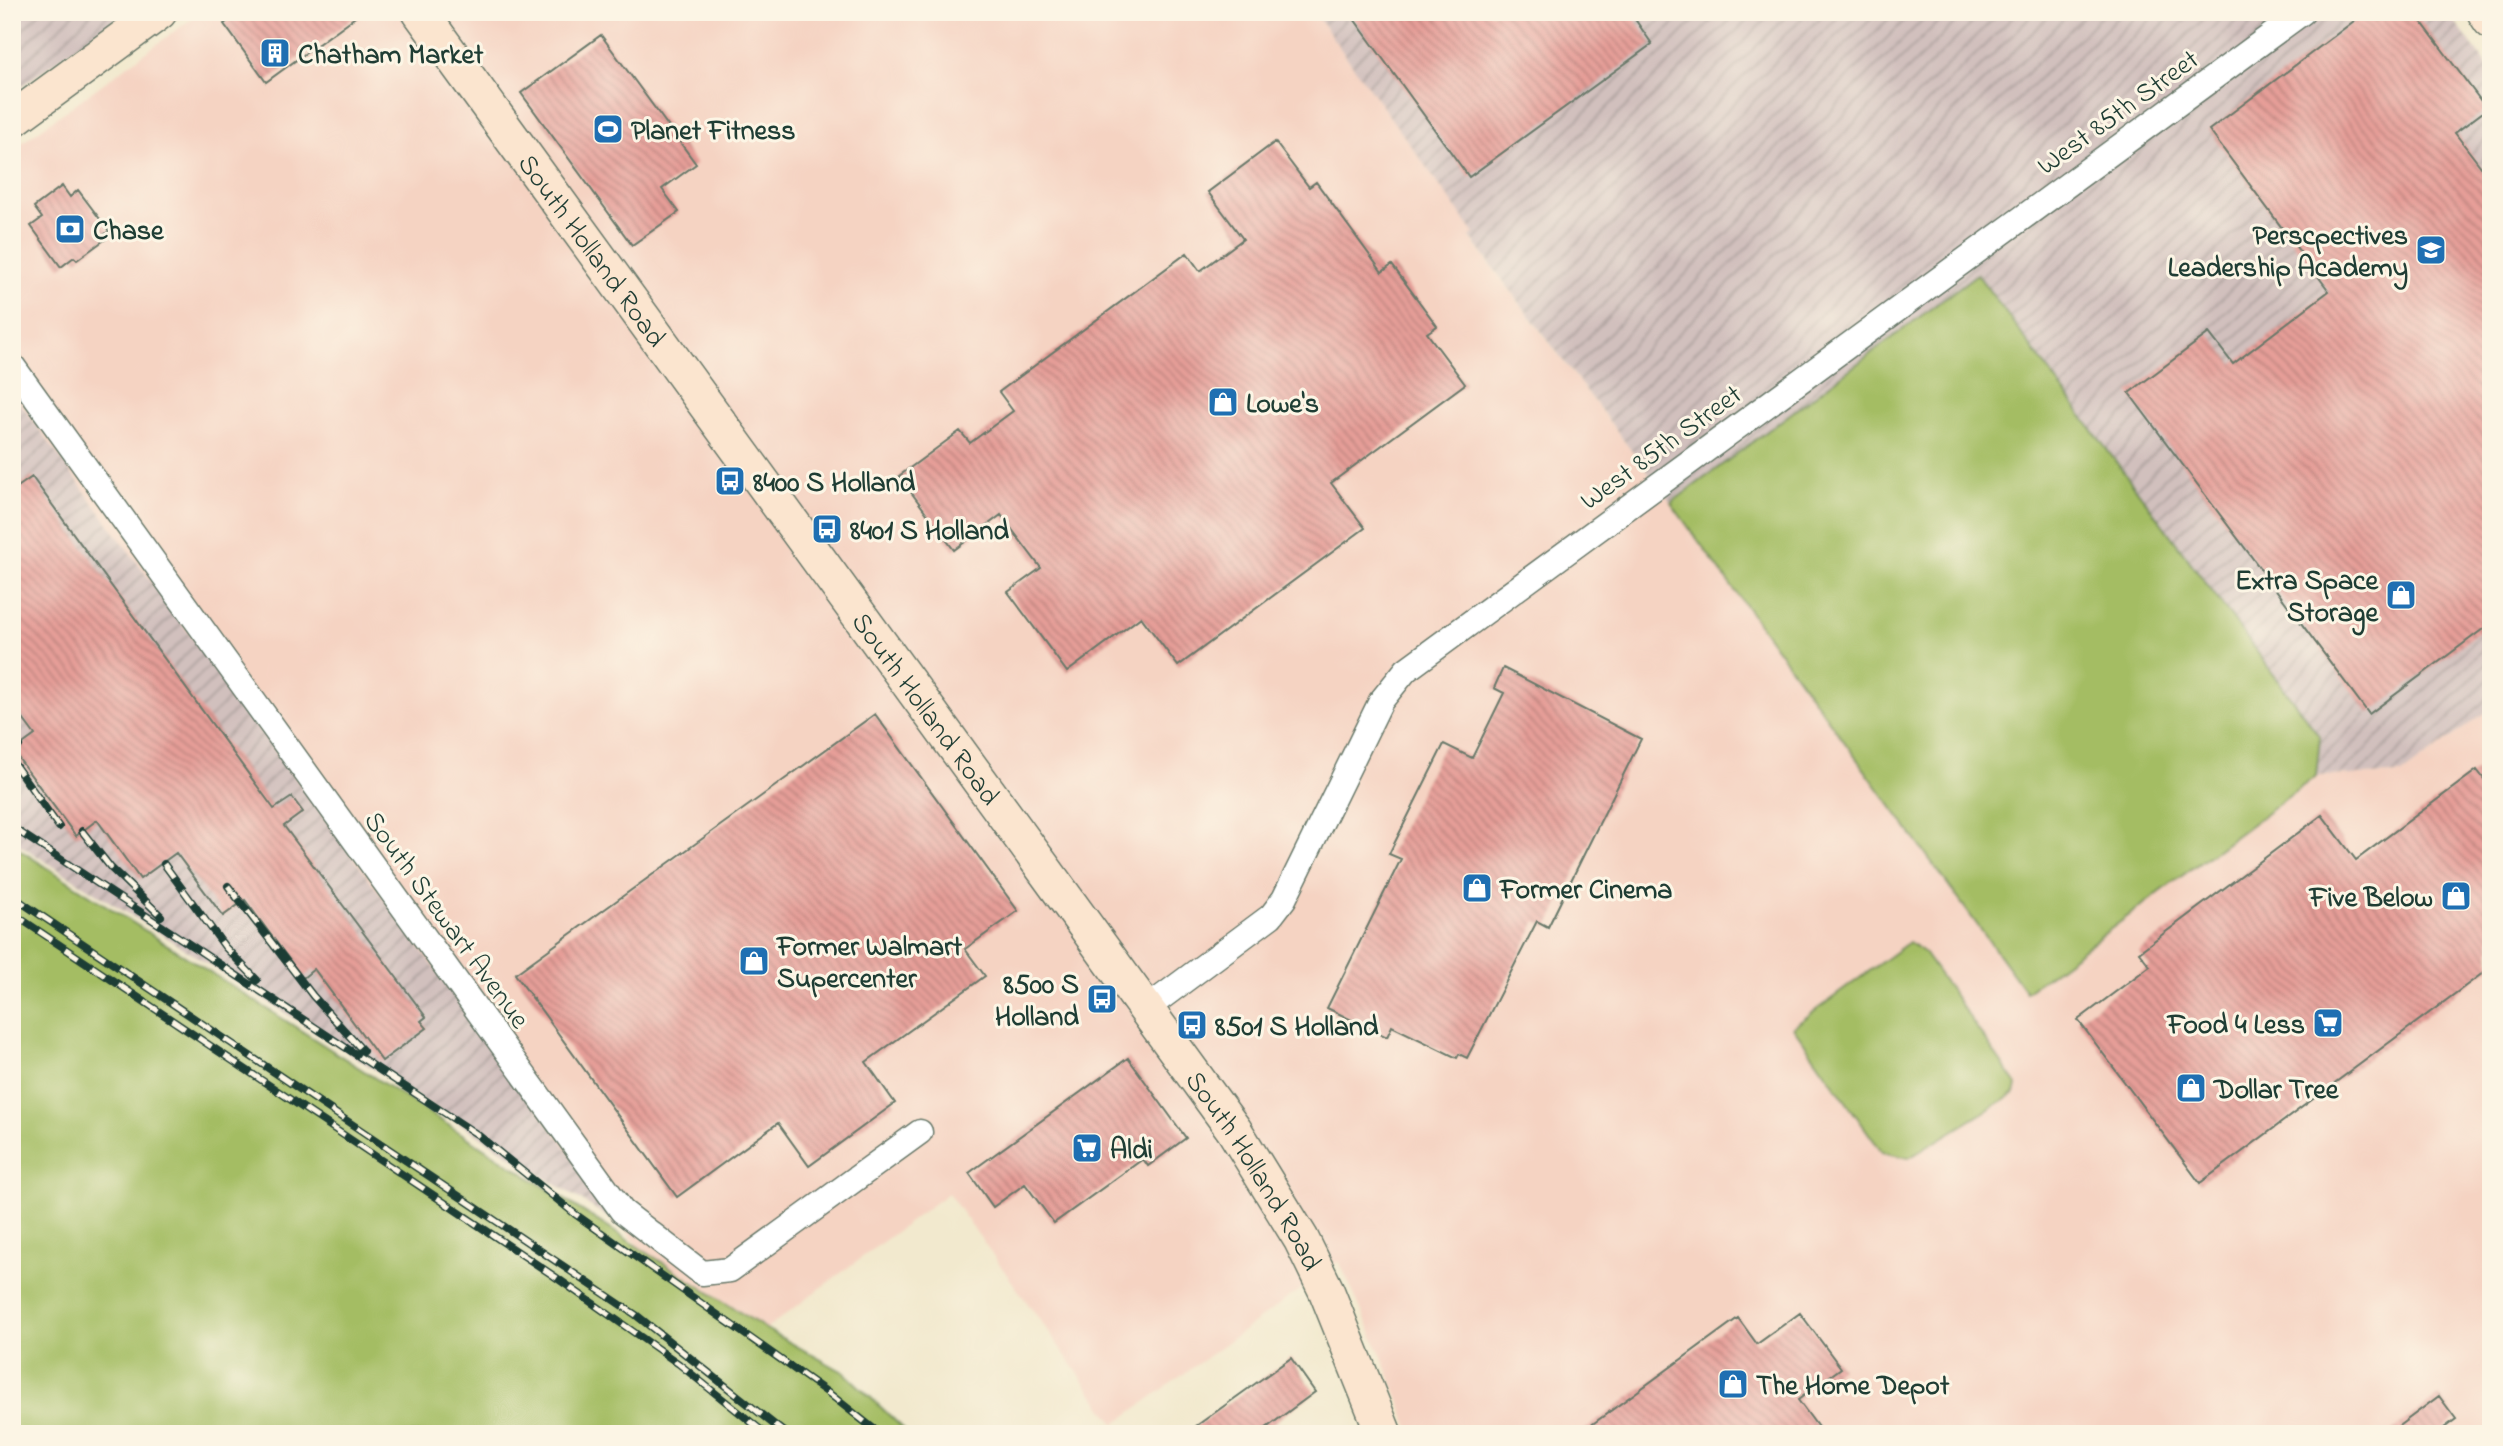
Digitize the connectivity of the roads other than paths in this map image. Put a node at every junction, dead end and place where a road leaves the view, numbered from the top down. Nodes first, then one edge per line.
1 (159, 12) edge
2 (420, 12) edge
3 (2302, 12) edge
4 (2485, 12) edge
5 (2491, 21) edge
6 (12, 120) edge
7 (12, 365) edge
8 (1146, 1009) junction
9 (920, 1132) dead end
10 (1384, 1434) edge

1 - 6 main road
2 - 8 main road, South Holland Road
3 - 8 street, West 85th Street
4 - 5 main road
7 - 9 street, South Stewart Avenue
8 - 10 main road, South Holland Road

